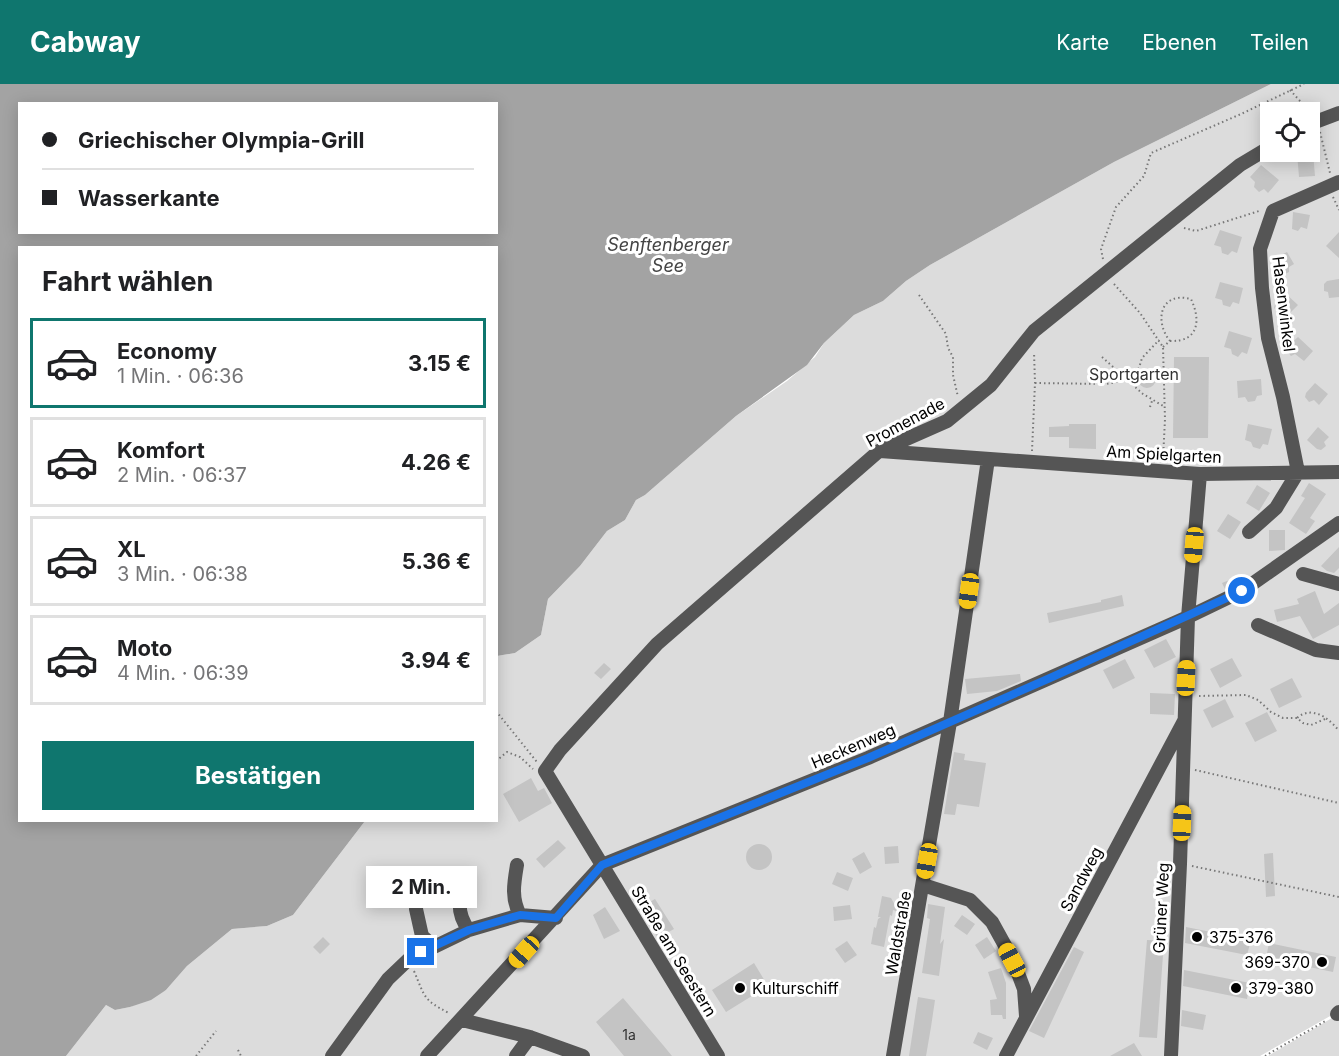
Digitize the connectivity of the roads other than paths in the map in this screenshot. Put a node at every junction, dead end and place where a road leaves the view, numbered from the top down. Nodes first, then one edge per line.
1 (1339, 113) edge
2 (1320, 120) edge
3 (1260, 153) edge
4 (1336, 183) edge
5 (879, 451) junction
6 (988, 459) junction
7 (1298, 472) junction
8 (1339, 472) edge
9 (1200, 474) junction
10 (1339, 523) edge
11 (1249, 532) dead end
12 (1303, 574) dead end
13 (1339, 584) edge
14 (1188, 616) junction
15 (1258, 625) dead end
16 (1339, 653) edge
17 (1185, 718) junction
18 (950, 722) junction
19 (539, 770) joint
20 (517, 865) dead end
21 (602, 865) junction
22 (466, 874) dead end
23 (923, 885) junction
24 (416, 909) dead end
25 (520, 915) junction
26 (556, 918) junction
27 (469, 930) junction
28 (433, 946) junction
29 (1026, 1016) junction
30 (462, 1020) junction
31 (530, 1037) junction
32 (332, 1056) edge
33 (428, 1056) edge
34 (516, 1056) edge
35 (582, 1056) edge
36 (718, 1056) edge
37 (893, 1056) edge
38 (1006, 1056) edge
39 (1171, 1056) edge

1 - 2 street
3 - 5 street, Promenade
4 - 7 street, Hasenwinkel
5 - 6 street, Am Spielgarten
5 - 19 street, Promenade
6 - 9 street, Am Spielgarten
6 - 18 street, Waldstraße
7 - 8 street, Am Spielgarten
7 - 9 street, Am Spielgarten
7 - 11 street
9 - 14 street, Grüner Weg
10 - 14 street, Heckenweg
12 - 13 street
14 - 17 street, Grüner Weg
14 - 18 street, Heckenweg
15 - 16 street
17 - 29 street, Sandweg
17 - 39 street, Grüner Weg
18 - 21 street, Heckenweg
18 - 23 street, Waldstraße
19 - 21 street, Straße am Seestern
20 - 25 street
21 - 26 street, Heckenweg
21 - 36 street, Straße am Seestern
22 - 27 street
23 - 29 street
23 - 37 street, Waldstraße
24 - 28 street
25 - 26 street
25 - 27 street
26 - 30 street, Heckenweg
27 - 28 street
28 - 32 street
29 - 38 street, Sandweg
30 - 31 street
30 - 33 street, Heckenweg
31 - 34 street
31 - 35 street

